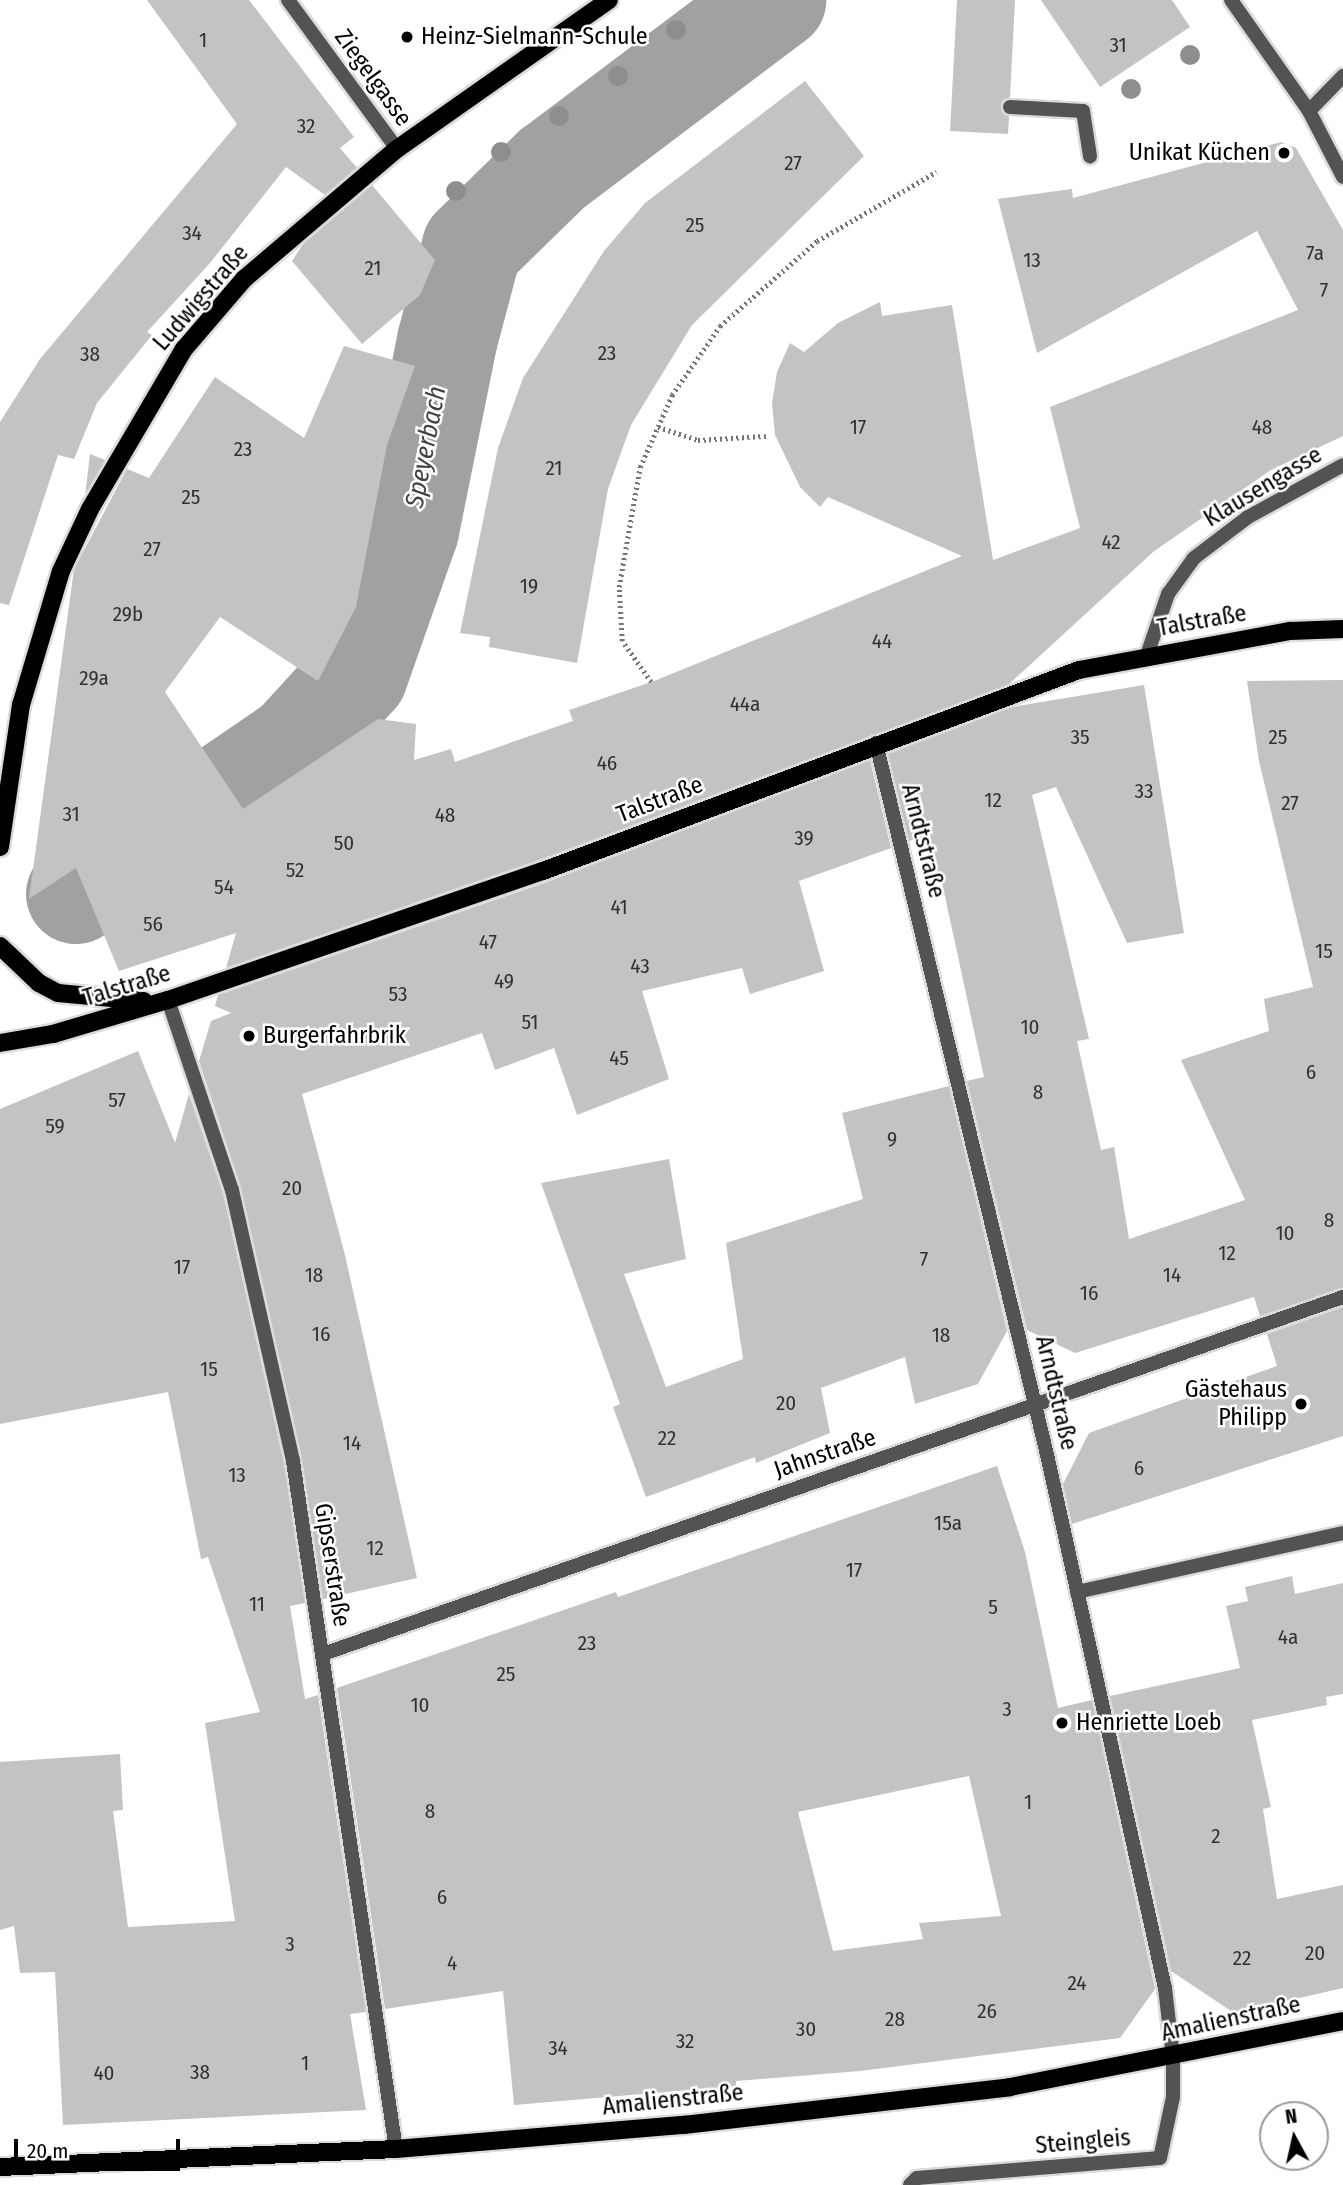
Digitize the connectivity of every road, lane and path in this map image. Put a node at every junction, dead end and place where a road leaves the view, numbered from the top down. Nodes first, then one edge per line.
1 (288, 0) edge
2 (609, 0) edge
3 (1231, 0) edge
4 (1343, 76) edge
5 (1010, 107) dead end
6 (1309, 111) junction
7 (397, 149) junction
8 (1090, 156) dead end
9 (936, 172) dead end
10 (1343, 177) edge
11 (658, 427) junction
12 (766, 436) dead end
13 (1343, 465) edge
14 (1343, 629) edge
15 (1147, 655) junction
16 (651, 682) dead end
17 (876, 743) junction
18 (0, 847) edge
19 (0, 946) edge
20 (168, 1000) junction
21 (0, 1043) edge
22 (1343, 1297) edge
23 (1035, 1404) junction
24 (1343, 1533) edge
25 (1077, 1592) junction
26 (323, 1654) junction
27 (1343, 2021) edge
28 (1173, 2057) junction
29 (397, 2149) junction
30 (0, 2167) edge
31 (910, 2185) edge

1 - 7 street, Ziegelgasse
2 - 7 main road, Ludwigstraße
3 - 6 street
4 - 6 street
5 - 8 street
6 - 10 street
7 - 18 main road, Ludwigstraße
9 - 11 path
11 - 12 path
11 - 16 path
13 - 15 street, Klausengasse
14 - 15 main road, Talstraße
15 - 17 main road, Talstraße
17 - 20 main road, Talstraße
17 - 23 street, Arndtstraße
19 - 20 main road
20 - 21 main road, Talstraße
20 - 26 street, Gipserstraße
22 - 23 street, Jahnstraße
23 - 25 street, Arndtstraße
23 - 26 street, Jahnstraße
24 - 25 street
25 - 28 street, Arndtstraße
26 - 29 street, Gipserstraße
27 - 28 main road, Amalienstraße
28 - 29 main road, Amalienstraße
28 - 31 street, Steingleis
29 - 30 main road, Amalienstraße

